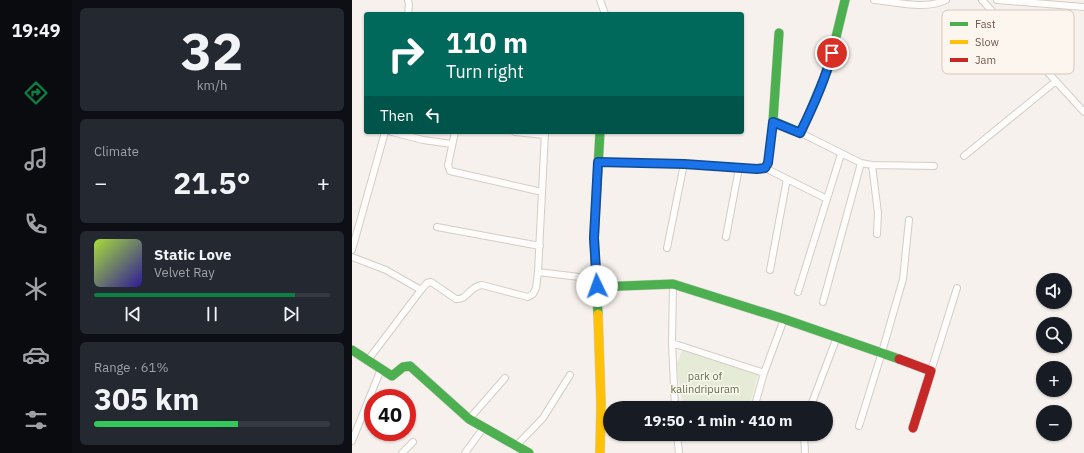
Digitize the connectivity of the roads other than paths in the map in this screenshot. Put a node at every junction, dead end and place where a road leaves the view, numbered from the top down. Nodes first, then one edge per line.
1 (408, 0) edge
2 (600, 0) edge
3 (845, 0) edge
4 (874, 0) edge
5 (946, 0) edge
6 (982, 0) edge
7 (997, 0) edge
8 (1033, 1) edge
9 (1084, 7) edge
10 (991, 10) edge
11 (408, 12) edge
12 (604, 12) edge
13 (779, 33) dead end
14 (1050, 74) edge
15 (1056, 81) junction
16 (1084, 112) edge
17 (773, 122) junction
18 (800, 133) junction
19 (384, 134) edge
20 (400, 134) edge
21 (454, 134) edge
22 (545, 134) edge
23 (600, 134) edge
24 (452, 144) junction
25 (841, 154) junction
26 (964, 156) dead end
27 (598, 162) junction
28 (861, 163) junction
29 (684, 164) junction
30 (872, 165) junction
31 (934, 166) dead end
32 (739, 168) junction
33 (765, 168) junction
34 (787, 179) junction
35 (542, 192) junction
36 (827, 199) junction
37 (909, 220) dead end
38 (437, 227) dead end
39 (877, 234) dead end
40 (726, 237) dead end
41 (540, 246) junction
42 (667, 248) dead end
43 (352, 250) edge
44 (352, 257) edge
45 (770, 270) dead end
46 (538, 272) junction
47 (596, 283) junction
48 (673, 284) junction
49 (958, 288) dead end
50 (421, 290) junction
51 (798, 292) dead end
52 (823, 302) dead end
53 (784, 319) junction
54 (837, 337) junction
55 (672, 343) junction
56 (352, 350) edge
57 (882, 352) junction
58 (368, 360) junction
59 (381, 369) junction
60 (931, 372) junction
61 (764, 373) junction
62 (570, 375) dead end
63 (505, 378) dead end
64 (675, 401) edge
65 (756, 401) edge
66 (813, 401) edge
67 (469, 419) junction
68 (859, 426) dead end
69 (484, 427) junction
70 (913, 428) dead end
71 (352, 441) edge
72 (678, 441) edge
73 (804, 441) edge
74 (413, 442) dead end
75 (516, 446) junction
76 (402, 453) edge
77 (465, 453) edge
78 (529, 453) edge
79 (600, 453) edge
80 (679, 453) edge
81 (805, 453) edge

1 - 11 street
2 - 12 street
3 - 18 street
4 - 5 street
6 - 10 street
7 - 8 street
8 - 9 street
13 - 17 street
14 - 15 street
15 - 16 street
15 - 26 street
17 - 18 street
17 - 33 street
18 - 25 street
19 - 43 street
20 - 24 street
21 - 24 street
22 - 35 street
23 - 27 street
24 - 35 street
25 - 28 street
25 - 36 street
27 - 29 street
27 - 47 street
28 - 30 street
28 - 52 street
29 - 32 street
29 - 42 street
30 - 31 street
30 - 39 street
32 - 33 street
32 - 40 street
33 - 34 street
34 - 36 street
34 - 45 street
35 - 41 street
36 - 51 street
37 - 57 street
38 - 41 street
41 - 46 street
44 - 50 street
46 - 47 street
46 - 50 street
47 - 48 street
47 - 79 street
48 - 53 street
48 - 55 street
49 - 60 street
50 - 58 street
53 - 54 street
53 - 61 street
54 - 57 street
54 - 66 street
55 - 61 street
55 - 64 street
56 - 58 street
57 - 60 street
57 - 68 street
58 - 59 street
59 - 67 street
59 - 71 street
60 - 70 street
61 - 65 street
62 - 75 street
63 - 67 street
67 - 69 street
69 - 75 street
69 - 77 street
72 - 80 street
73 - 81 street
74 - 76 street
75 - 78 street

